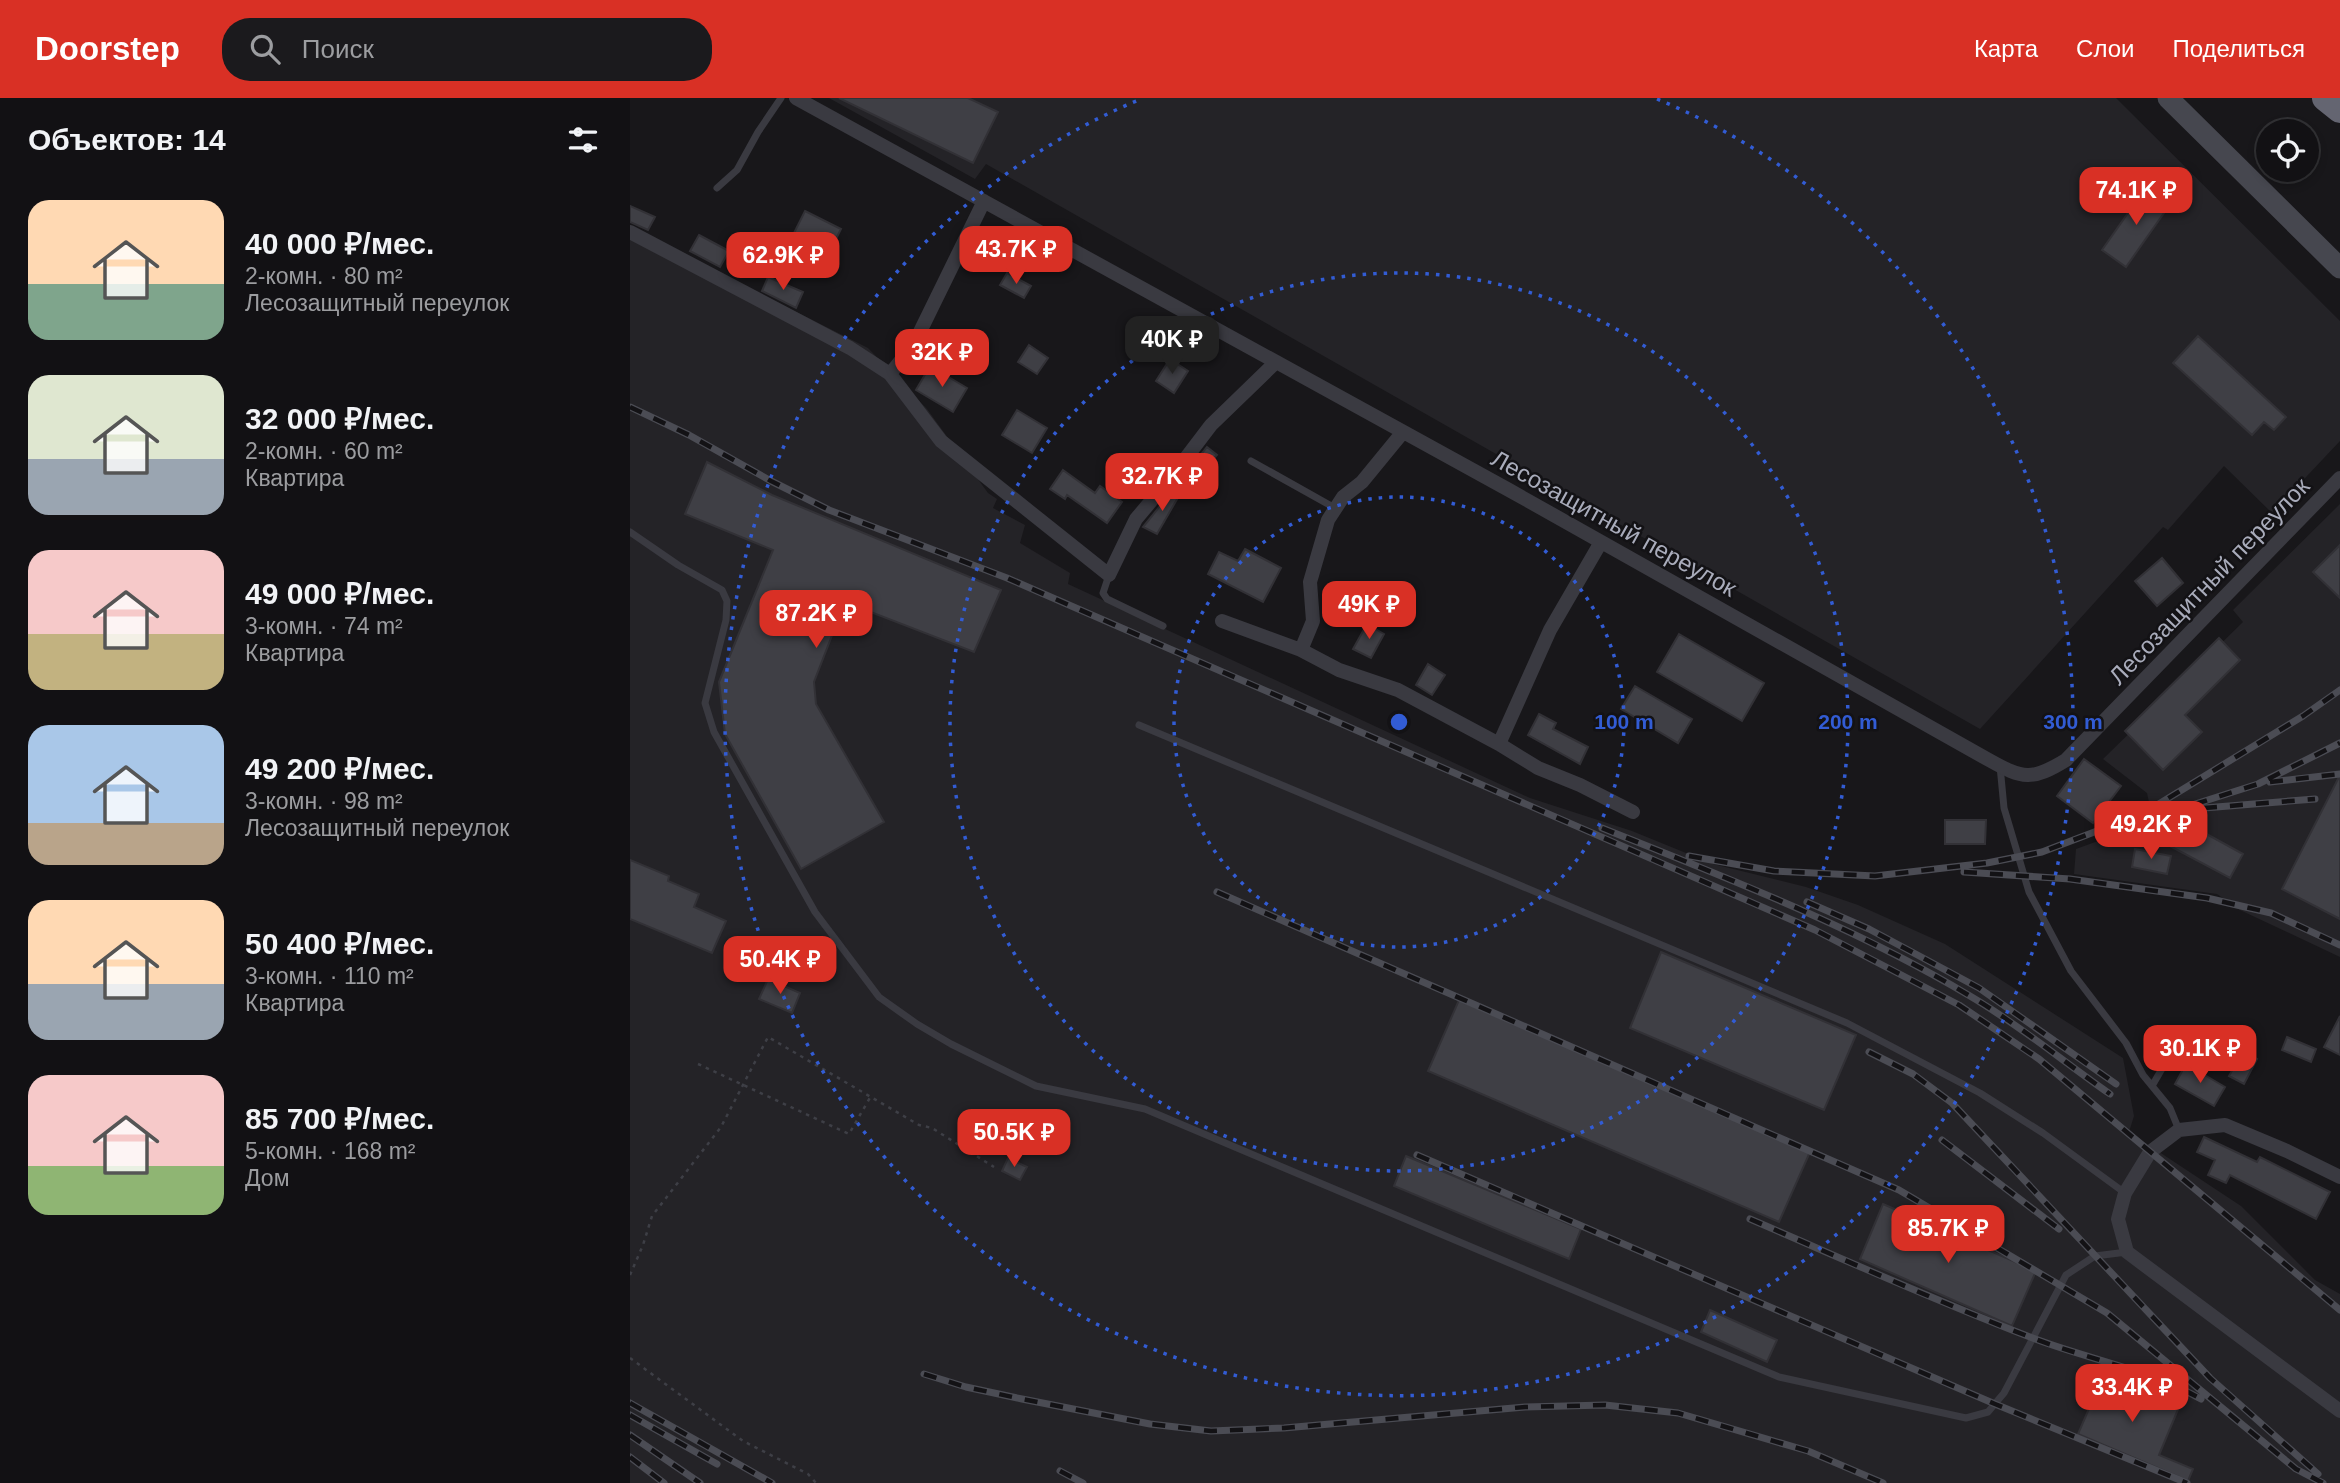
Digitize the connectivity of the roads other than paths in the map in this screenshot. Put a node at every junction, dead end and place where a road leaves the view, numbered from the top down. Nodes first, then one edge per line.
1 (781, 98) edge
2 (796, 98) edge
3 (2168, 98) edge
4 (2325, 98) edge
5 (2340, 110) edge
6 (717, 188) dead end
7 (984, 201) junction
8 (630, 233) edge
9 (2340, 268) edge
10 (1276, 362) junction
11 (890, 374) junction
12 (1403, 432) junction
13 (1251, 461) dead end
14 (2340, 478) edge
15 (1336, 509) junction
16 (630, 532) edge
17 (1601, 542) junction
18 (1109, 575) junction
19 (1222, 621) dead end
20 (1163, 626) dead end
21 (1301, 650) junction
22 (1139, 725) dead end
23 (1499, 744) junction
24 (2000, 766) junction
25 (1633, 812) dead end
26 (2174, 1048) dead end
27 (2152, 1086) junction
28 (2179, 1129) junction
29 (2340, 1177) edge
30 (2125, 1194) junction
31 (2127, 1252) junction
32 (2340, 1411) edge

1 - 6 lane
2 - 7 street, Лесозащитный переулок
3 - 9 street
4 - 5 highway
7 - 10 street, Лесозащитный переулок
7 - 11 street
8 - 11 street
10 - 12 street, Лесозащитный переулок
10 - 18 street
11 - 18 street
12 - 15 street
12 - 17 street, Лесозащитный переулок
13 - 15 lane
14 - 24 street, Лесозащитный переулок
15 - 21 street
16 - 31 lane
17 - 23 street
17 - 24 street, Лесозащитный переулок
18 - 20 lane
19 - 21 street
21 - 23 street
22 - 30 lane
23 - 25 street
24 - 27 lane
26 - 27 lane
27 - 28 lane
28 - 29 street
28 - 30 street
30 - 31 street
31 - 32 street

